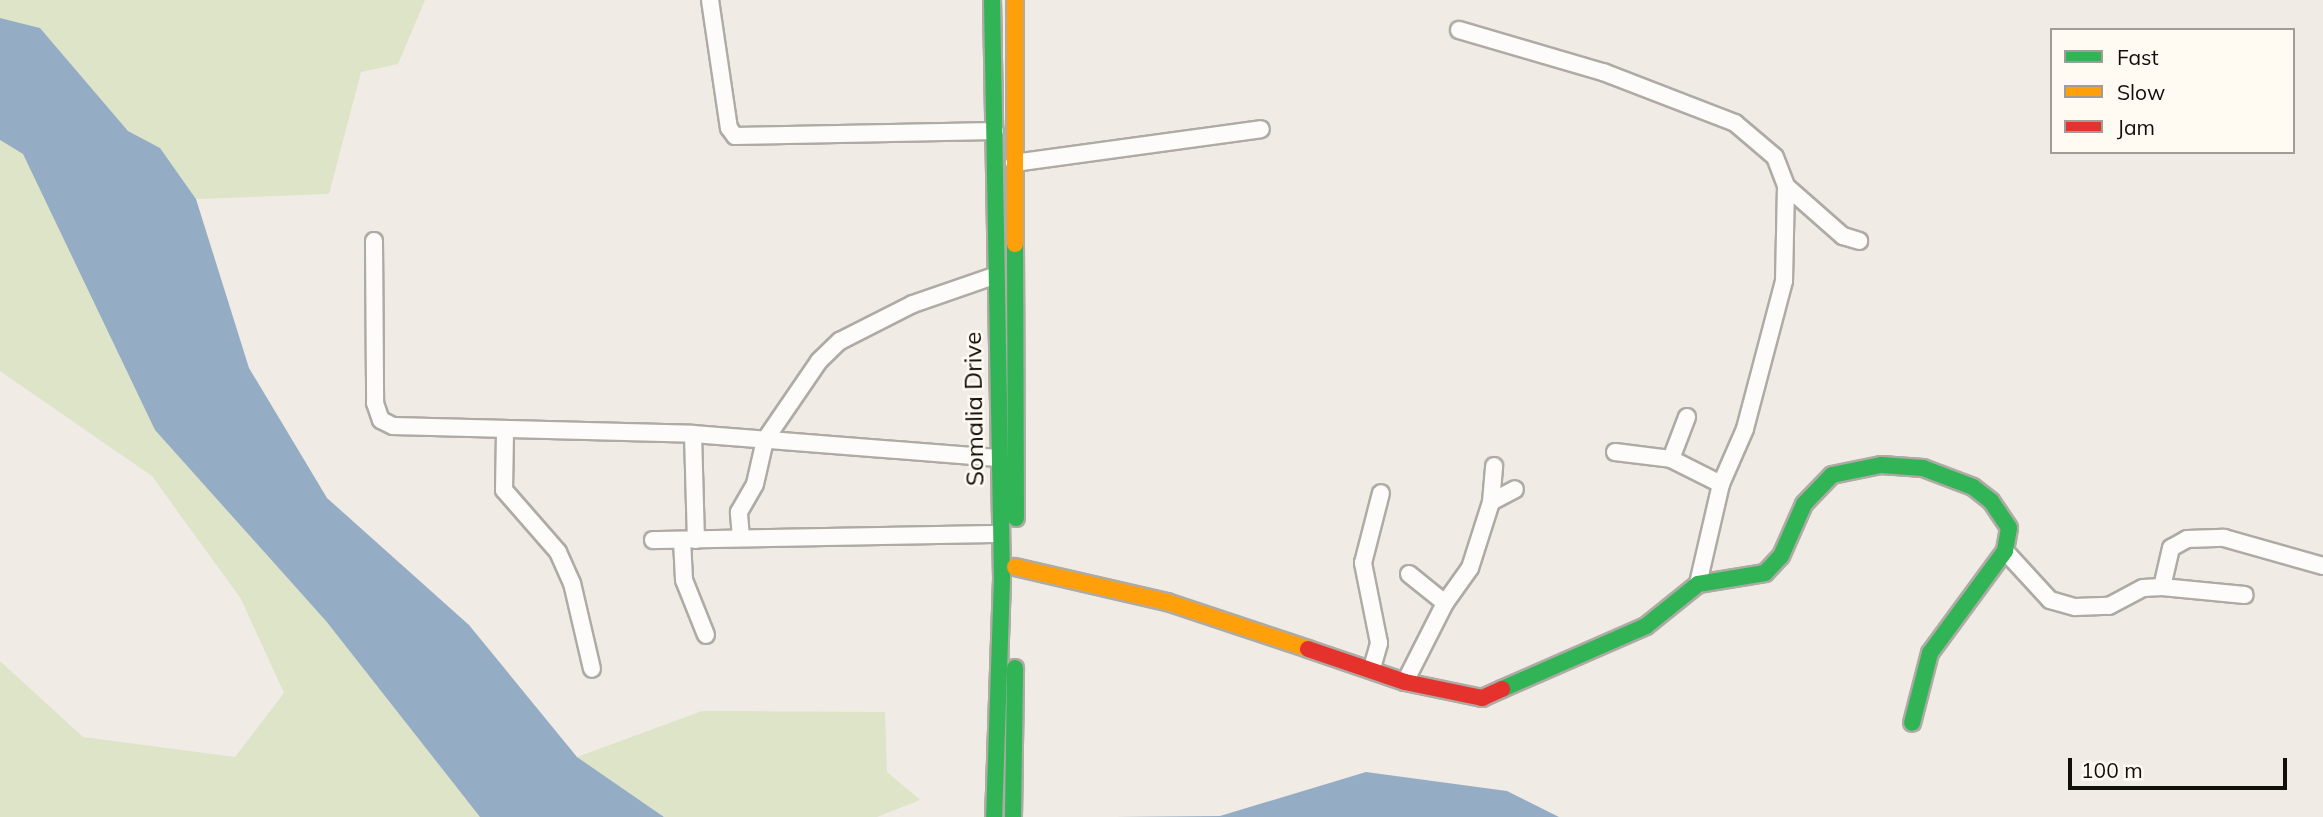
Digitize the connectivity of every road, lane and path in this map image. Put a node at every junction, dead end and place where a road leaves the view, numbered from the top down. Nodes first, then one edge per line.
1 (710, 0) edge
2 (992, 0) edge
3 (1015, 0) edge
4 (1459, 30) dead end
5 (1261, 129) dead end
6 (995, 131) junction
7 (1014, 163) junction
8 (1786, 186) junction
9 (374, 241) dead end
10 (1860, 241) dead end
11 (994, 276) junction
12 (1688, 417) dead end
13 (505, 433) junction
14 (693, 434) junction
15 (765, 440) junction
16 (1615, 452) dead end
17 (998, 458) junction
18 (1671, 459) junction
19 (1494, 466) dead end
20 (1721, 484) junction
21 (1515, 489) dead end
22 (1381, 494) dead end
23 (1491, 502) junction
24 (999, 534) junction
25 (741, 537) junction
26 (653, 540) dead end
27 (689, 540) junction
28 (2006, 551) junction
29 (2323, 566) edge
30 (1015, 567) junction
31 (1409, 574) dead end
32 (1698, 584) junction
33 (2162, 587) junction
34 (2245, 595) dead end
35 (1445, 603) junction
36 (706, 635) dead end
37 (1372, 668) junction
38 (592, 669) dead end
39 (1405, 682) junction
40 (1912, 723) dead end
41 (994, 817) edge
42 (1013, 817) edge

1 - 6 street
2 - 6 main road, Somalia Drive
3 - 7 main road, Somalia Drive
4 - 8 street
5 - 7 street
6 - 11 main road, Somalia Drive
7 - 30 main road, Somalia Drive
8 - 10 street
8 - 20 street
9 - 13 street
11 - 15 street
11 - 17 main road, Somalia Drive
12 - 18 street
13 - 14 street
13 - 38 street
14 - 15 street
14 - 27 street
15 - 17 street
15 - 25 street
16 - 18 street
17 - 24 main road, Somalia Drive
18 - 20 street
19 - 23 street
20 - 32 street
21 - 23 street
22 - 37 street
23 - 35 street
24 - 25 street
24 - 41 main road, Somalia Drive
25 - 27 street
26 - 27 street
27 - 36 street
28 - 32 main road
28 - 33 street
28 - 40 main road
29 - 33 street
30 - 37 main road
30 - 42 main road, Somalia Drive
31 - 35 street
32 - 39 main road
33 - 34 street
35 - 39 street
37 - 39 main road

